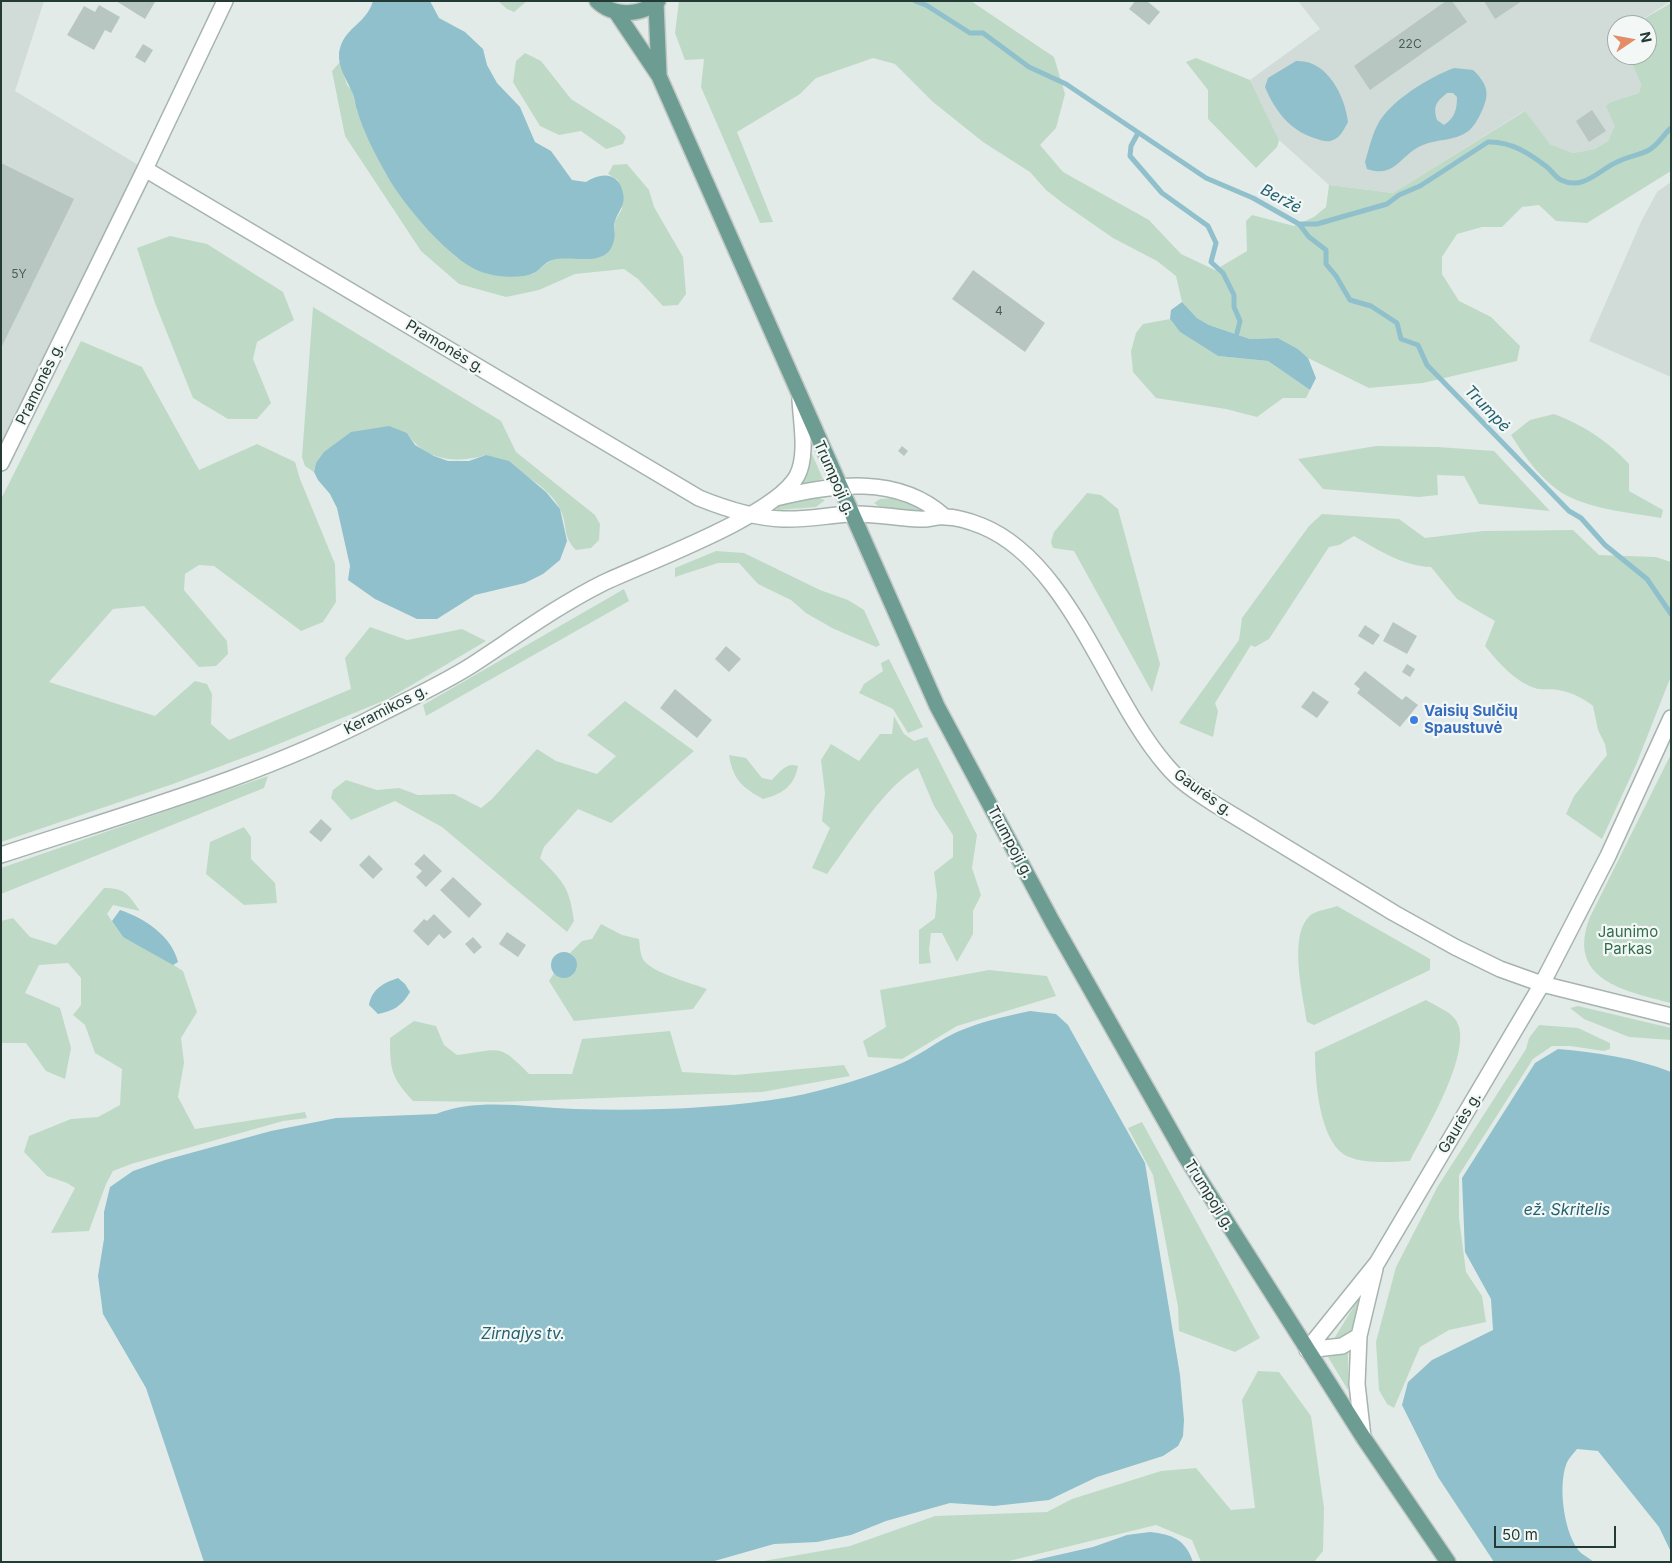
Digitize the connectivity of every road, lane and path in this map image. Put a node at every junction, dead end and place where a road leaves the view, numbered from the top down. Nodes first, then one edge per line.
1 (225, 1) edge
2 (597, 1) edge
3 (657, 2) edge
4 (616, 12) junction
5 (659, 76) junction
6 (145, 169) junction
7 (800, 399) junction
8 (1, 464) edge
9 (838, 486) junction
10 (776, 498) junction
11 (850, 514) junction
12 (749, 515) junction
13 (945, 517) junction
14 (1671, 718) edge
15 (1, 855) edge
16 (1542, 984) junction
17 (1671, 1016) edge
18 (1377, 1263) junction
19 (1359, 1336) junction
20 (1307, 1350) junction
21 (1363, 1437) junction
22 (1448, 1562) edge

1 - 6 street, Pramonės g.
2 - 4 main road
3 - 4 main road
3 - 5 main road, Trumpoji g.
4 - 5 main road, Trumpoji g.
5 - 7 main road, Trumpoji g.
6 - 8 street, Pramonės g.
6 - 12 street, Pramonės g.
7 - 9 main road, Trumpoji g.
7 - 10 street
9 - 10 street
9 - 11 main road, Trumpoji g.
9 - 13 street, Gaurės g.
10 - 12 street
11 - 12 street, Pramonės g.
11 - 13 street, Gaurės g.
11 - 20 main road, Trumpoji g.
12 - 15 street, Keramikos g.
13 - 16 street, Gaurės g.
14 - 16 street, Gaurės g.
16 - 17 street, Gaurės g.
16 - 18 street, Gaurės g.
18 - 19 street, Gaurės g.
18 - 20 street, Gaurės g.
19 - 20 street
19 - 21 street, Gaurės g.
20 - 21 main road, Trumpoji g.
21 - 22 main road, Trumpoji g.

